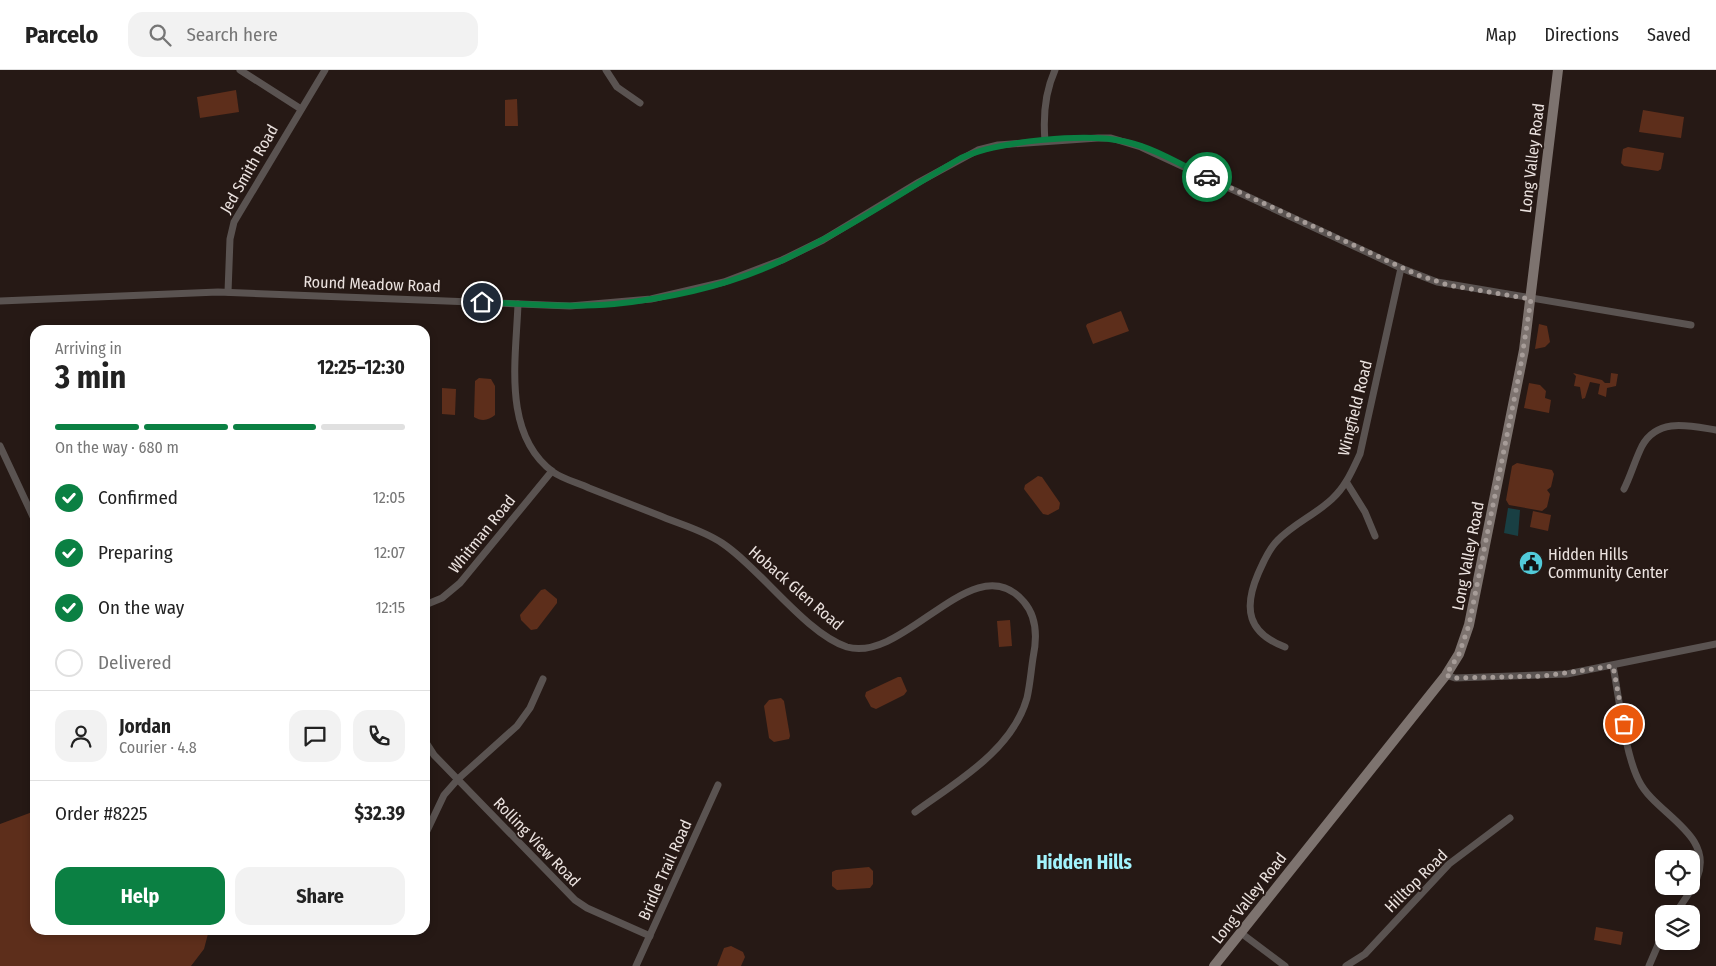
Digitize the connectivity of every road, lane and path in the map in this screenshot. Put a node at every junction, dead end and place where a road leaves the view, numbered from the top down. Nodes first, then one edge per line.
1 (240, 70) edge
2 (325, 70) edge
3 (606, 70) edge
4 (1055, 70) edge
5 (1558, 70) edge
6 (640, 104) dead end
7 (300, 109) junction
8 (1045, 141) junction
9 (1402, 268) junction
10 (228, 292) junction
11 (1531, 299) junction
12 (0, 301) edge
13 (518, 304) junction
14 (1691, 325) dead end
15 (1716, 430) edge
16 (0, 446) edge
17 (552, 471) junction
18 (1347, 482) junction
19 (1624, 489) dead end
20 (30, 509) edge
21 (1375, 536) dead end
22 (430, 603) edge
23 (1716, 644) edge
24 (1285, 647) dead end
25 (1613, 666) junction
26 (1446, 675) junction
27 (543, 678) dead end
28 (430, 748) edge
29 (458, 779) junction
30 (718, 785) dead end
31 (914, 812) dead end
32 (1510, 818) dead end
33 (430, 825) edge
34 (1681, 905) edge
35 (1241, 933) junction
36 (650, 936) junction
37 (1656, 950) edge
38 (636, 966) edge
39 (1214, 966) edge
40 (1285, 966) edge
41 (1346, 966) edge
42 (1649, 966) edge

1 - 7 street
2 - 7 street, Jed Smith Road
3 - 6 street
4 - 8 street
5 - 11 street, Long Valley Road
7 - 10 street, Jed Smith Road
8 - 9 street, Round Meadow Road
8 - 13 street, Round Meadow Road
9 - 11 street, Round Meadow Road
9 - 18 street, Wingfield Road
10 - 12 street, Round Meadow Road
10 - 13 street, Round Meadow Road
11 - 14 street, Round Meadow Road
11 - 26 street, Long Valley Road
13 - 17 street, Hoback Glen Road
15 - 19 street
16 - 20 street
17 - 22 street, Whitman Road
17 - 31 street, Hoback Glen Road
18 - 21 street
18 - 24 street, Wingfield Road
23 - 25 street
25 - 26 street
25 - 34 street
26 - 35 street, Long Valley Road
27 - 29 street
28 - 29 street, Rolling View Road
29 - 33 street
29 - 36 street, Rolling View Road
30 - 36 street, Bridle Trail Road
32 - 41 street, Hilltop Road
35 - 39 street, Long Valley Road
35 - 40 street
36 - 38 street, Bridle Trail Road
37 - 42 street

